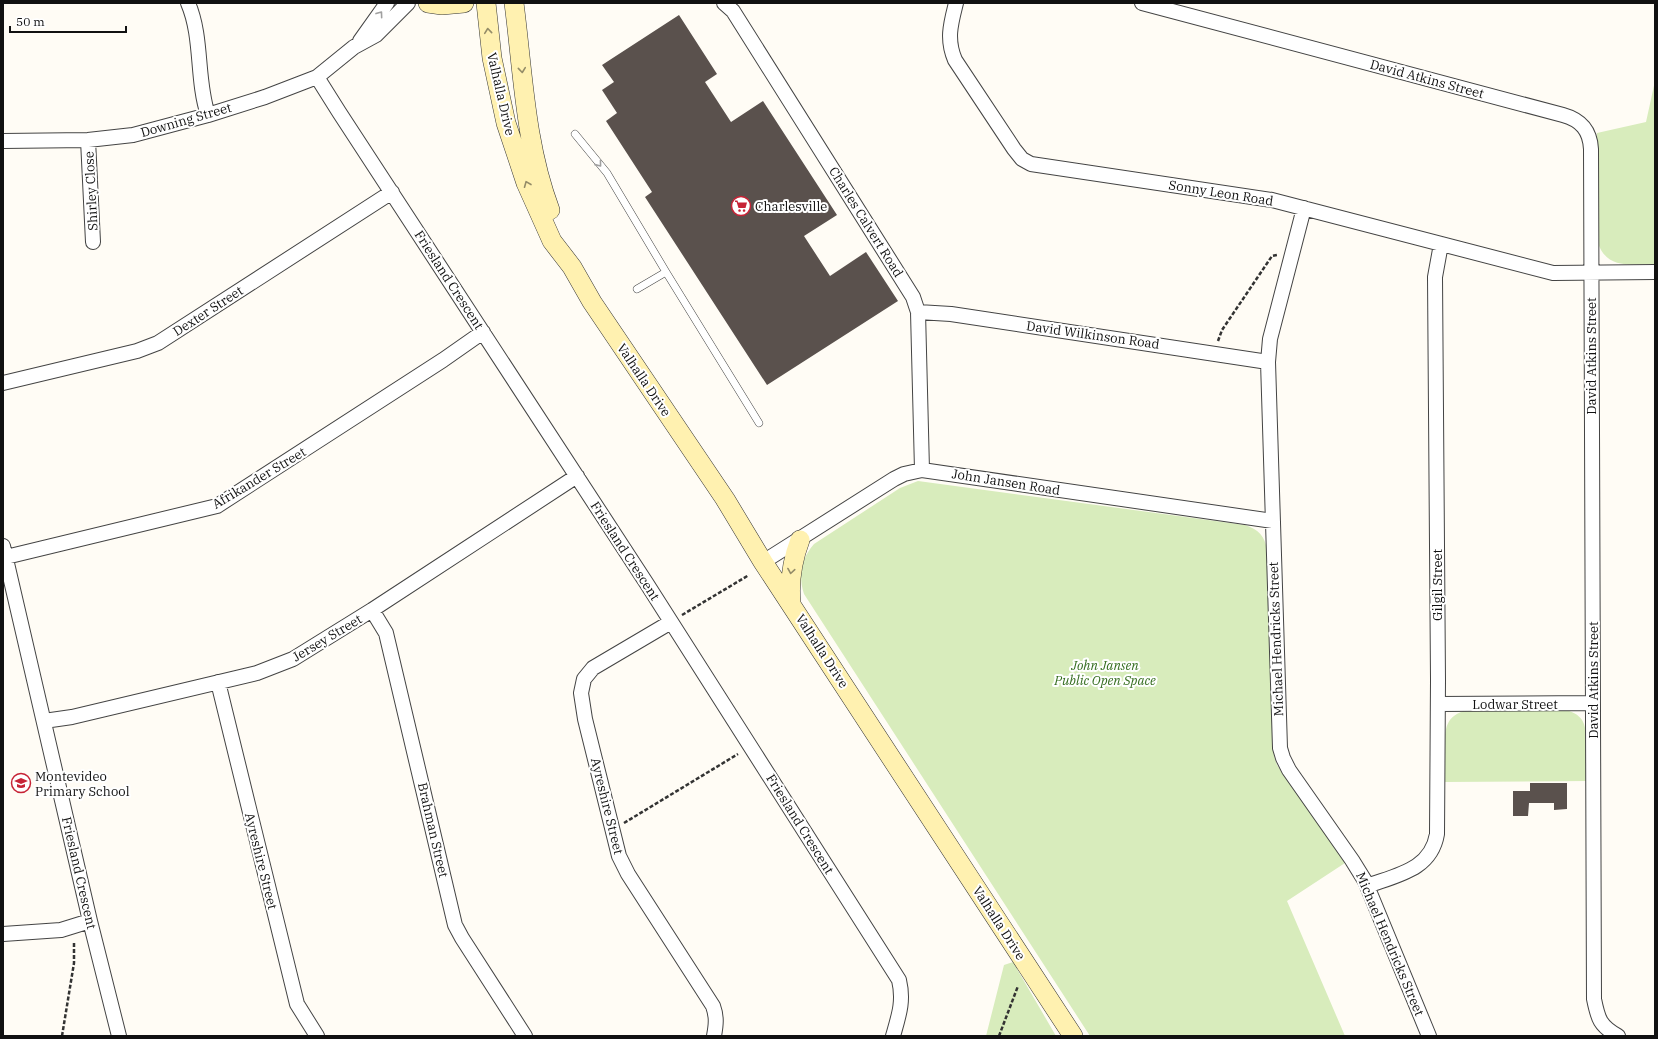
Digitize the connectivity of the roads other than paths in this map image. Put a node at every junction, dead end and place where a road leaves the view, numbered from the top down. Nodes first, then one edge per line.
1 (188, 3) edge
2 (387, 3) edge
3 (408, 3) edge
4 (428, 3) edge
5 (464, 3) edge
6 (486, 3) edge
7 (514, 3) edge
8 (956, 3) edge
9 (1142, 3) edge
10 (731, 6) edge
11 (354, 47) junction
12 (317, 77) junction
13 (208, 115) junction
14 (575, 134) dead end
15 (88, 140) junction
16 (3, 141) edge
17 (392, 192) junction
18 (1304, 208) junction
19 (93, 242) dead end
20 (1441, 244) junction
21 (572, 266) junction
22 (666, 272) junction
23 (1655, 272) edge
24 (1591, 273) junction
25 (637, 288) dead end
26 (918, 312) junction
27 (483, 332) junction
28 (1268, 362) junction
29 (3, 383) edge
30 (759, 422) dead end
31 (922, 470) junction
32 (577, 476) junction
33 (1273, 521) junction
34 (800, 540) junction
35 (4, 551) edge
36 (763, 562) junction
37 (791, 603) junction
38 (372, 610) junction
39 (671, 622) junction
40 (218, 682) junction
41 (1593, 703) junction
42 (1438, 704) junction
43 (44, 721) junction
44 (1367, 886) junction
45 (90, 921) junction
46 (3, 934) edge
47 (119, 1036) edge
48 (317, 1036) edge
49 (525, 1036) edge
50 (714, 1036) edge
51 (893, 1036) edge
52 (1073, 1036) edge
53 (1429, 1036) edge
54 (1618, 1036) edge

1 - 13 street
11 -> 2 street, Downing Street
3 - 11 street, Downing Street
4 - 5 main road
21 -> 6 main road, Valhalla Drive
7 -> 21 main road, Valhalla Drive
8 - 18 street, Sonny Leon Road
9 - 24 street, David Atkins Street
10 - 26 street, Charles Calvert Road
11 - 12 street, Downing Street
12 - 13 street, Downing Street
12 - 17 street, Friesland Crescent
13 - 15 street, Downing Street
14 -> 22 lane
15 - 16 street, Downing Street
15 - 19 street, Shirley Close
17 - 27 street, Friesland Crescent
17 - 29 street, Dexter Street
18 - 20 street, Sonny Leon Road
18 - 28 street, Michael Hendricks Street
20 - 24 street, Sonny Leon Road
20 - 42 street, Gilgil Street
21 - 36 main road, Valhalla Drive
22 - 25 lane
22 - 30 lane
23 - 24 street, Sonny Leon Road
24 - 41 street, David Atkins Street
26 - 28 street, David Wilkinson Road
26 - 31 street, Charles Calvert Road
27 - 32 street, Friesland Crescent
27 - 35 street, Afrikander Street
28 - 33 street, Michael Hendricks Street
31 - 33 street, John Jansen Road
31 - 34 street, John Jansen Road
32 - 38 street, Jersey Street
32 - 39 street, Friesland Crescent
33 - 44 street, Michael Hendricks Street
34 - 36 street, John Jansen Road
34 -> 37 main road
35 - 43 street, Friesland Crescent
36 - 37 main road, Valhalla Drive
37 - 52 main road, Valhalla Drive
38 - 40 street, Jersey Street
38 - 49 street, Brahman Street
39 - 50 street, Ayreshire Street
39 - 51 street, Friesland Crescent
40 - 43 street, Jersey Street
40 - 48 street, Ayreshire Street
41 - 42 street, Lodwar Street
41 - 54 street, David Atkins Street
42 - 44 street, Gilgil Street
43 - 45 street, Friesland Crescent
44 - 53 street, Michael Hendricks Street
45 - 46 street
45 - 47 street, Friesland Crescent

